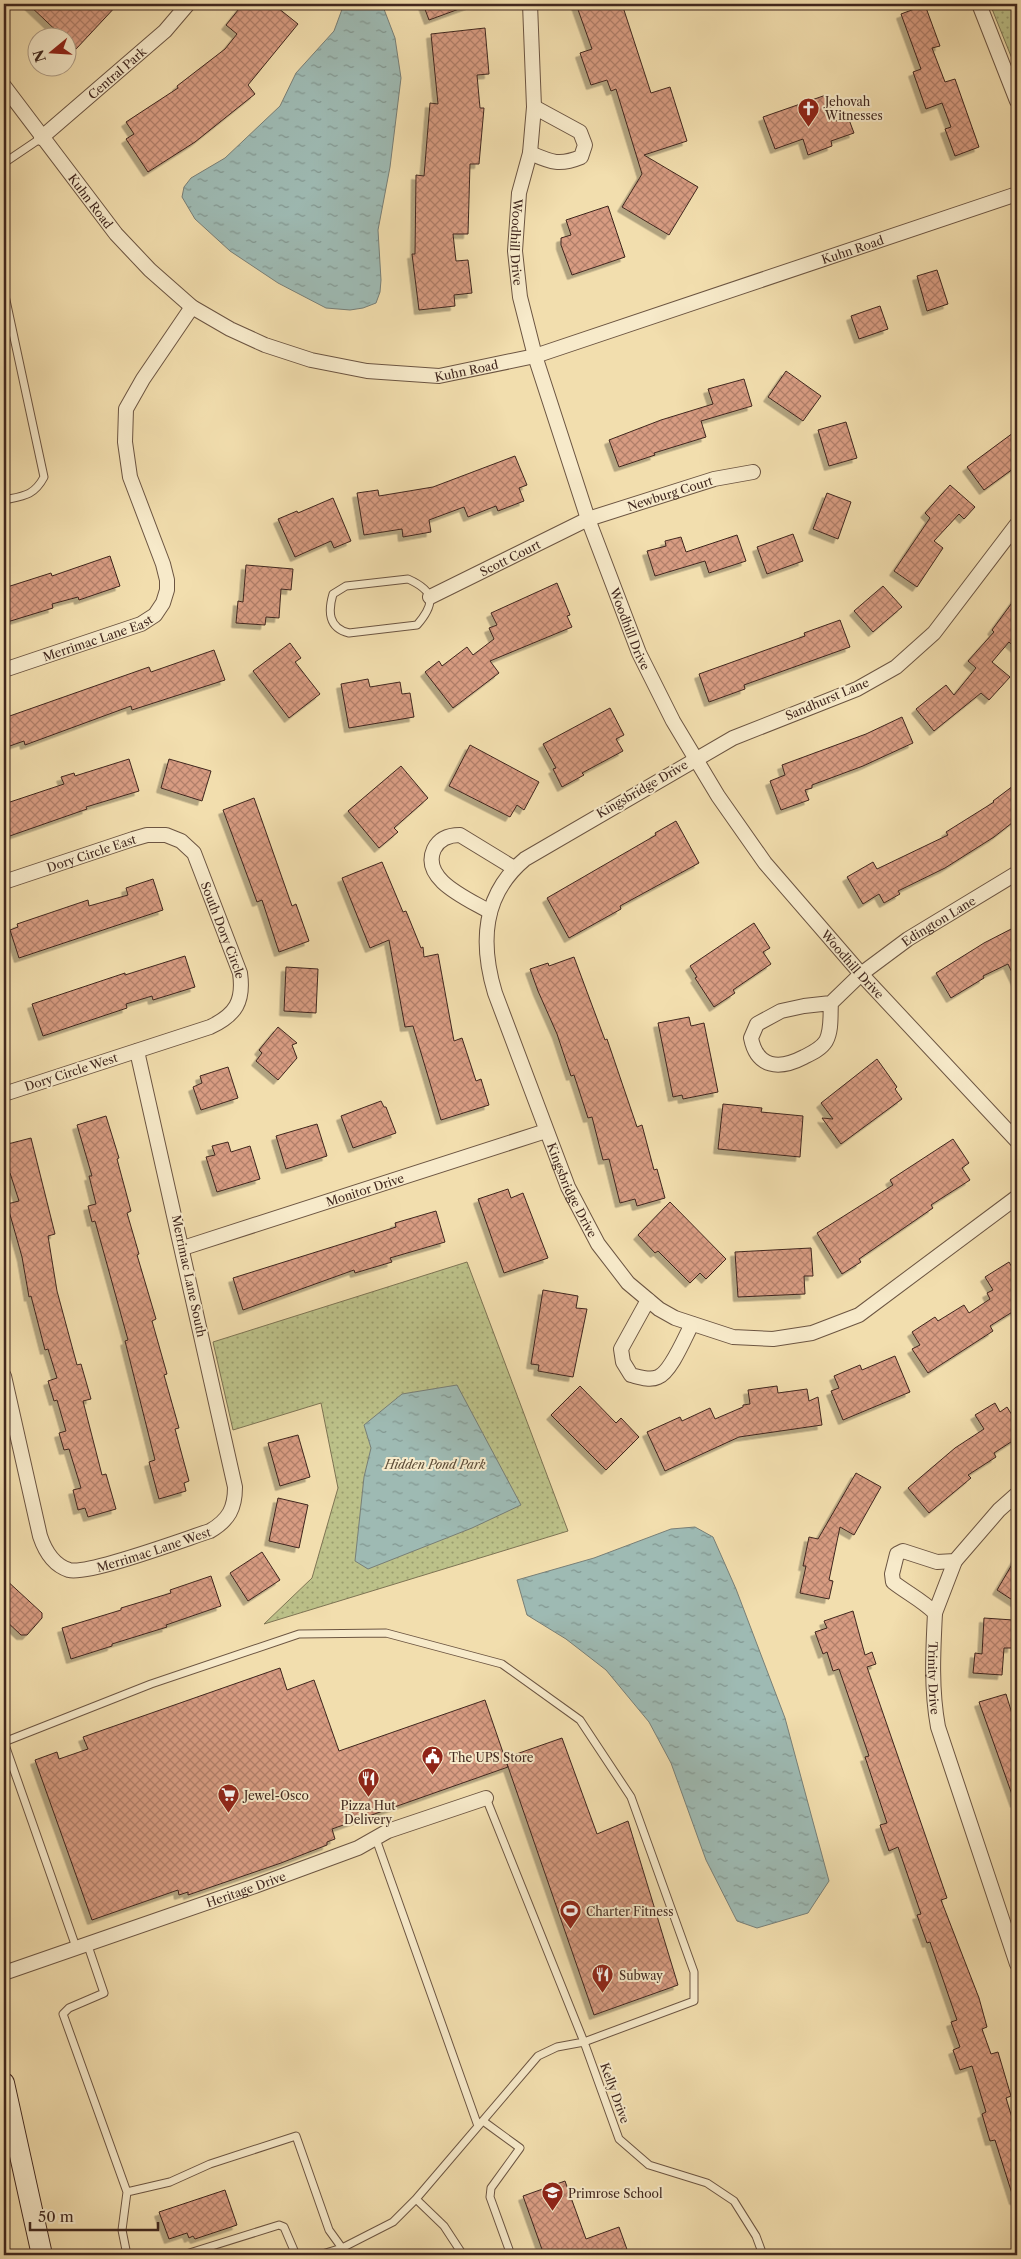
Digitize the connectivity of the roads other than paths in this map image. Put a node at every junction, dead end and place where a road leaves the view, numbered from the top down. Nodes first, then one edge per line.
1 (188, 4) edge
2 (530, 4) edge
3 (979, 4) edge
4 (4, 86) edge
5 (1017, 101) edge
6 (534, 107) junction
7 (42, 138) junction
8 (530, 153) junction
9 (4, 163) edge
10 (1017, 194) edge
11 (4, 291) edge
12 (192, 308) junction
13 (535, 356) junction
14 (753, 472) dead end
15 (4, 500) edge
16 (588, 519) junction
17 (1017, 524) edge
18 (430, 597) junction
19 (4, 670) edge
20 (695, 758) junction
21 (181, 842) joint
22 (514, 868) junction
23 (1017, 873) edge
24 (4, 882) edge
25 (490, 912) junction
26 (861, 974) junction
27 (830, 1003) junction
28 (137, 1050) junction
29 (4, 1094) edge
30 (546, 1131) junction
31 (1017, 1141) edge
32 (1017, 1198) edge
33 (183, 1248) junction
34 (648, 1300) junction
35 (692, 1324) junction
36 (4, 1376) edge
37 (1017, 1494) edge
38 (235, 1502) joint
39 (955, 1561) junction
40 (935, 1613) junction
41 (4, 1742) edge
42 (486, 1798) joint
43 (376, 1839) junction
44 (81, 1945) junction
45 (1017, 1964) edge
46 (4, 1972) edge
47 (584, 2042) junction
48 (4, 2083) edge
49 (6, 2107) edge
50 (481, 2123) junction
51 (127, 2192) junction
52 (416, 2199) junction
53 (342, 2248) junction
54 (462, 2253) edge
55 (42, 2255) edge
56 (127, 2255) edge
57 (184, 2255) edge
58 (296, 2255) edge
59 (319, 2255) edge
60 (453, 2255) edge
61 (511, 2255) edge
62 (763, 2255) edge

1 - 7 street, Central Park
2 - 6 street, Woodhill Drive
3 - 5 street
4 - 7 street, Kuhn Road
6 - 8 street, Woodhill Drive
6 - 8 street
7 - 9 lane
7 - 12 street, Kuhn Road
8 - 13 street, Woodhill Drive
10 - 13 street, Kuhn Road
11 - 15 lane
12 - 13 street, Kuhn Road
12 - 19 street, Merrimac Lane East
13 - 16 street, Woodhill Drive
14 - 16 street, Newburg Court
16 - 18 street, Scott Court
16 - 20 street, Woodhill Drive
17 - 20 street, Sandhurst Lane
18 - 18 lane
20 - 22 street, Kingsbridge Drive
20 - 26 street, Woodhill Drive
21 - 24 street, Dory Circle East
21 - 28 street, South Dory Circle
22 - 25 street, Kingsbridge Drive
22 - 25 street
23 - 26 street, Edington Lane
25 - 30 street, Kingsbridge Drive
26 - 27 street, Edington Lane
26 - 31 street, Woodhill Drive
27 - 27 street
28 - 29 street, Dory Circle West
28 - 33 street, Merrimac Lane South
30 - 33 street, Monitor Drive
30 - 34 street, Kingsbridge Drive
32 - 35 street, Kingsbridge Drive
33 - 38 street, Merrimac Lane South
34 - 35 street, Kingsbridge Drive
34 - 35 street
36 - 38 street, Merrimac Lane West
37 - 39 street
39 - 40 street, Trinity Drive
39 - 40 street
40 - 45 street, Trinity Drive
41 - 44 lane
41 - 47 lane
42 - 43 street, Heritage Drive
42 - 47 lane, Kelly Drive
43 - 44 street, Heritage Drive
43 - 50 lane
44 - 46 street, Heritage Drive
44 - 51 lane
47 - 50 lane
47 - 62 lane, Kelly Drive
48 - 49 main road
49 - 55 main road
50 - 52 lane
50 - 61 lane
51 - 53 lane
51 - 56 lane
52 - 53 lane
52 - 54 lane
53 - 59 lane
54 - 60 lane
57 - 58 lane

